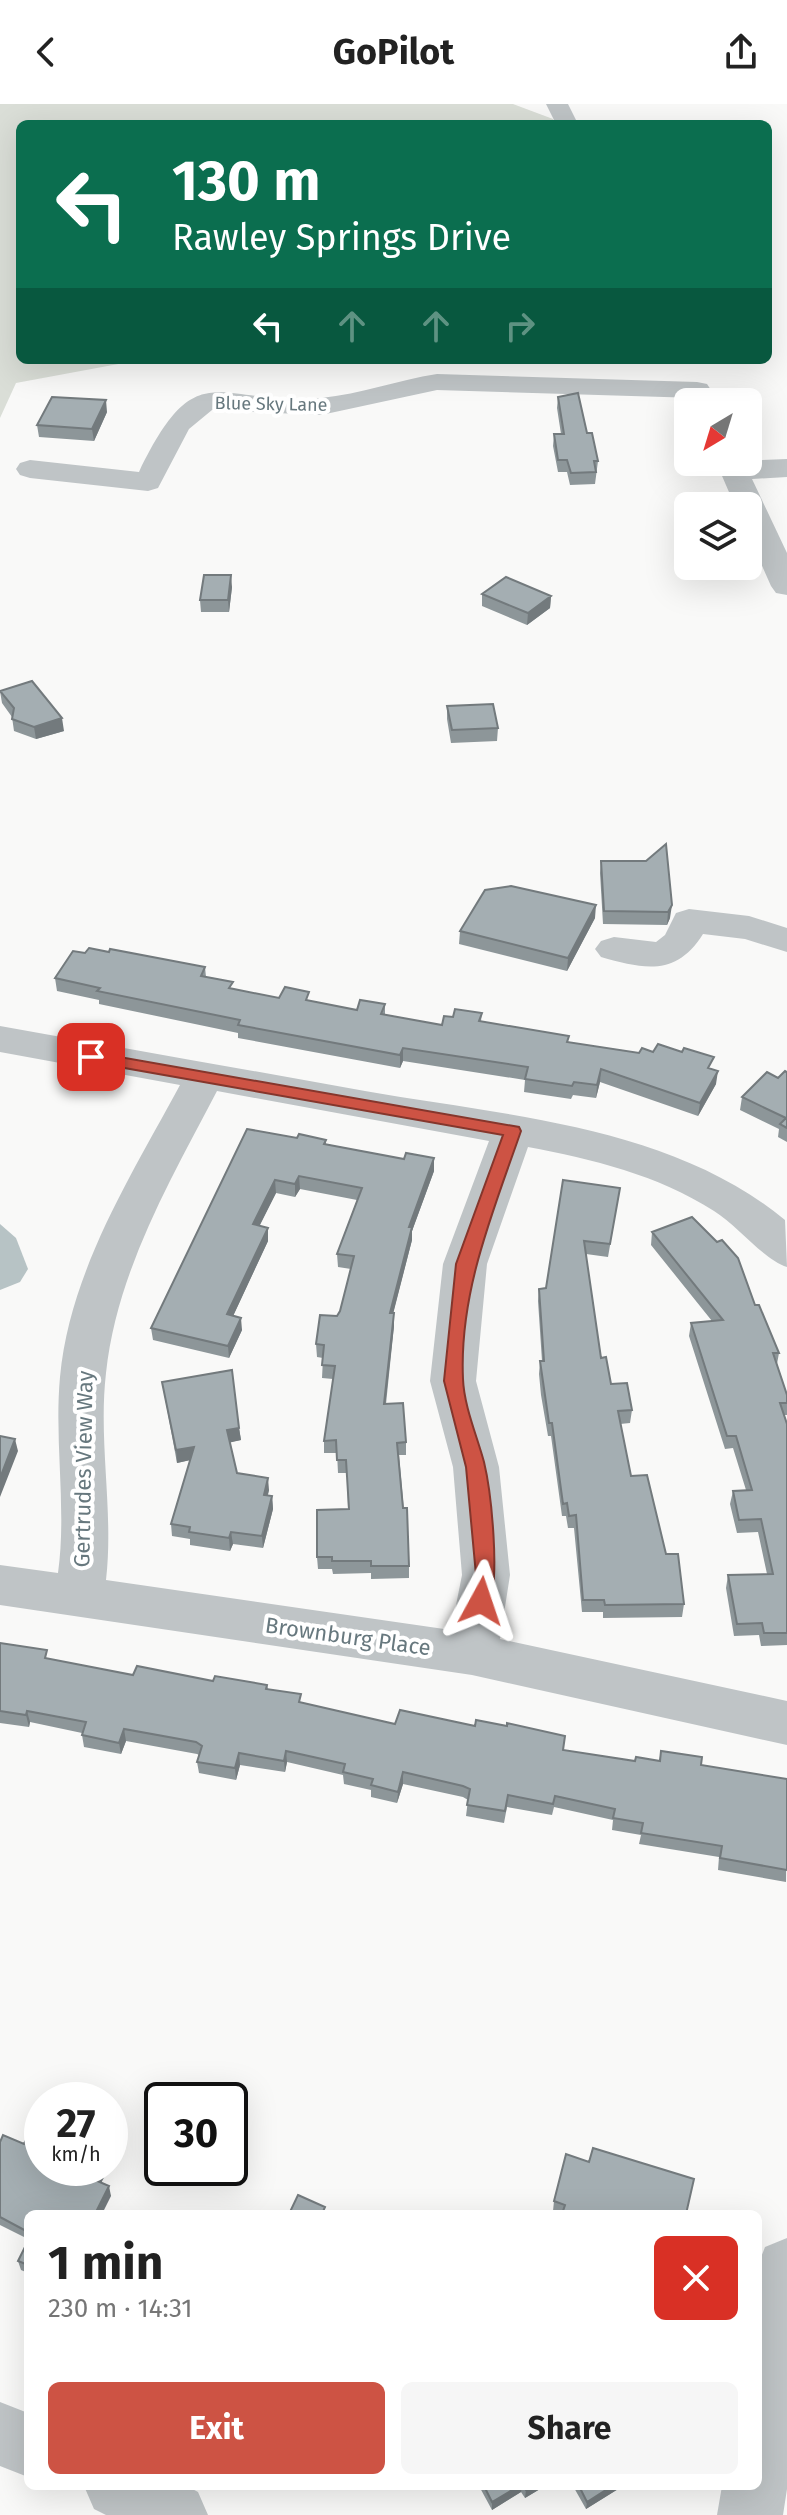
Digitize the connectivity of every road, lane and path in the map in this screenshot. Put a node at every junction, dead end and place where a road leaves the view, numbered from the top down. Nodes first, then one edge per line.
1 (684, 364) edge
2 (696, 388) edge
3 (674, 395) edge
4 (762, 468) edge
5 (787, 468) edge
6 (30, 469) dead end
7 (736, 476) edge
8 (787, 586) edge
9 (787, 940) edge
10 (614, 949) dead end
11 (0, 1039) edge
12 (204, 1077) junction
13 (513, 1131) junction
14 (787, 1251) edge
15 (0, 1585) edge
16 (80, 1598) junction
17 (472, 1654) junction
18 (787, 1723) edge
19 (787, 2269) edge
20 (0, 2434) edge
21 (762, 2440) edge
22 (24, 2443) edge
23 (125, 2490) edge
24 (754, 2490) edge
25 (175, 2515) edge
26 (750, 2515) edge

1 - 2 street
3 - 6 street, Blue Sky Lane
4 - 5 street
7 - 8 street
9 - 10 street
11 - 12 street
12 - 13 street
12 - 16 street, Gertrudes View Way
13 - 14 street
13 - 17 street
15 - 16 street, Brownburg Place
16 - 17 street, Brownburg Place
17 - 18 street, Brownburg Place
19 - 21 street
20 - 22 street
23 - 25 street
24 - 26 street

